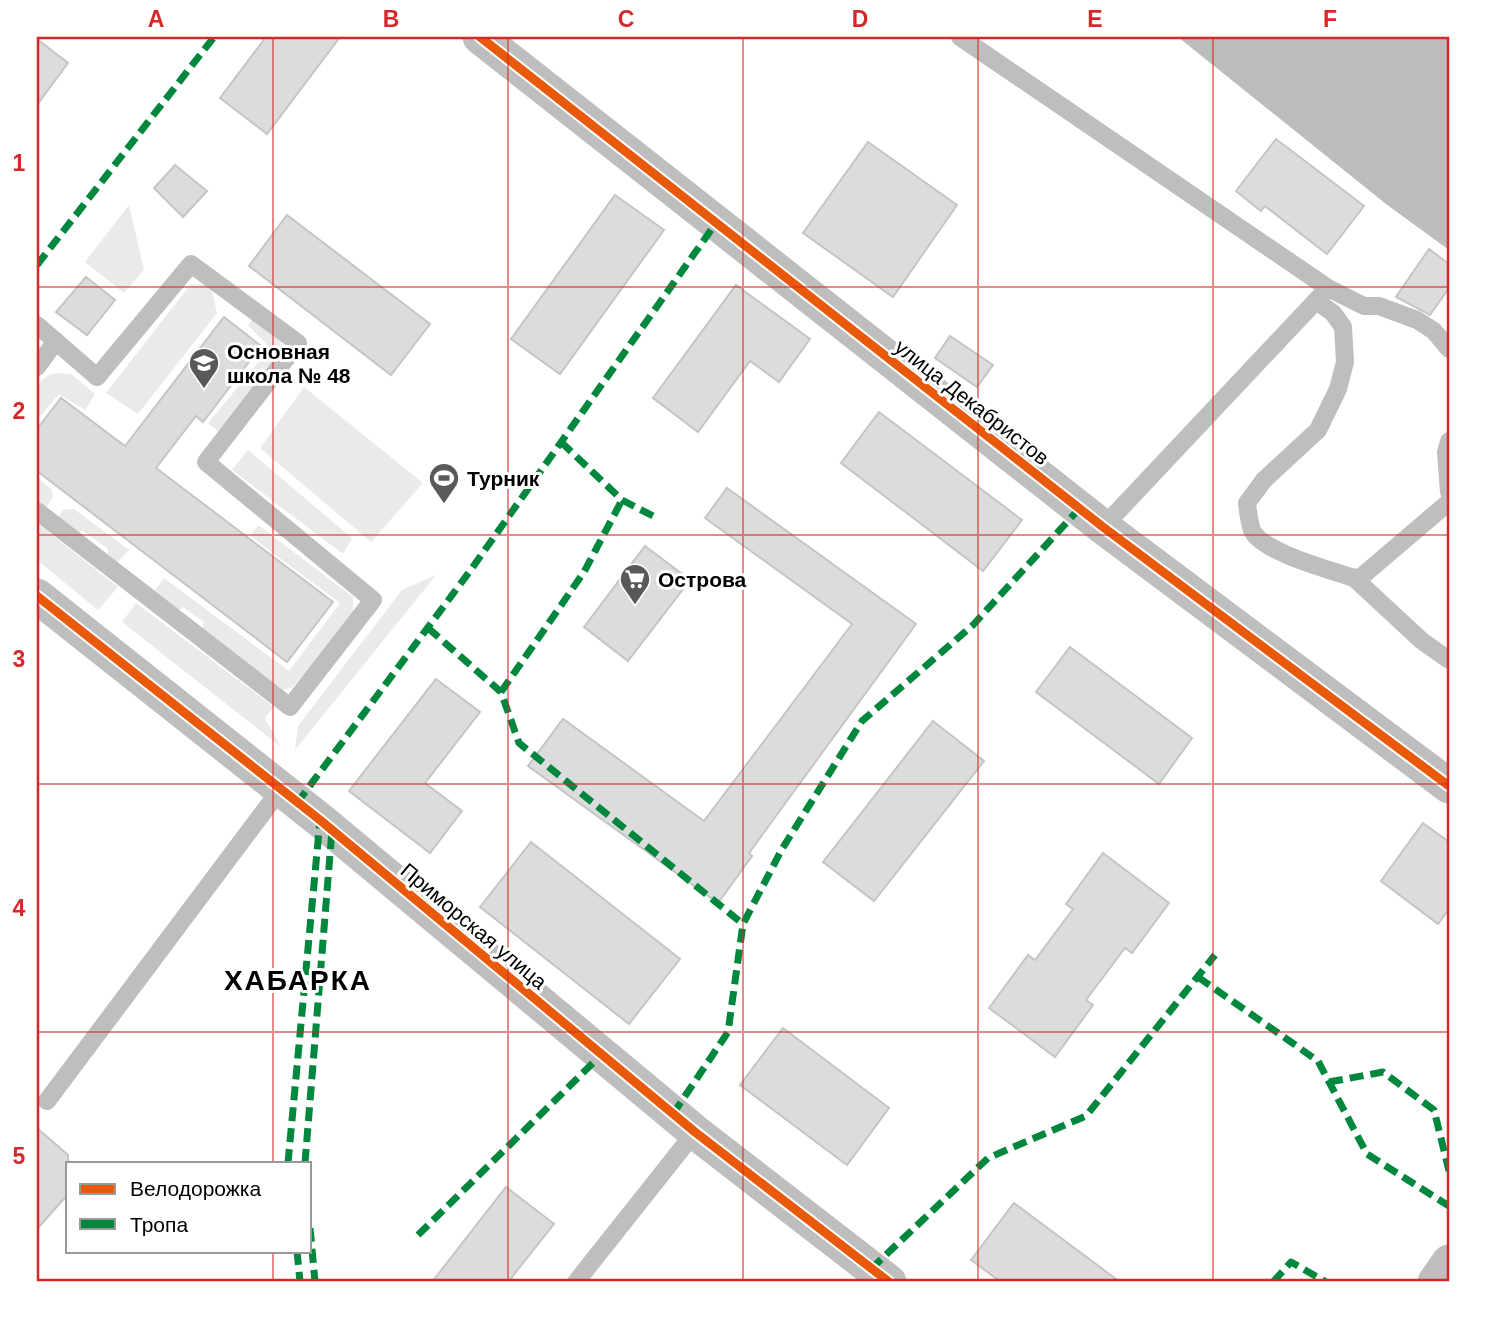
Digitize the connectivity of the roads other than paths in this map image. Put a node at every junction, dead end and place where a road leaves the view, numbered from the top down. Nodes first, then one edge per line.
1 (480, 37) edge
2 (960, 37) edge
3 (1322, 294) junction
4 (37, 324) edge
5 (56, 341) junction
6 (1449, 349) edge
7 (37, 367) edge
8 (1449, 441) edge
9 (1449, 492) edge
10 (1449, 502) edge
11 (37, 511) edge
12 (1103, 527) junction
13 (1354, 578) junction
14 (37, 596) edge
15 (1449, 660) edge
16 (1449, 786) edge
17 (280, 790) junction
18 (47, 1101) dead end
19 (695, 1132) junction
20 (1449, 1262) edge
21 (576, 1282) edge
22 (889, 1282) edge
23 (1435, 1282) edge

1 - 12 street, улица Декабристов
2 - 3 lane
3 - 6 lane
3 - 12 lane
3 - 13 lane
4 - 5 lane
5 - 7 lane
5 - 11 lane
8 - 9 lane
10 - 13 lane
12 - 16 street, улица Декабристов
13 - 15 lane
14 - 17 street, Приморская улица
17 - 18 lane
17 - 19 street, Приморская улица
19 - 21 lane
19 - 22 street, Приморская улица
20 - 23 street

